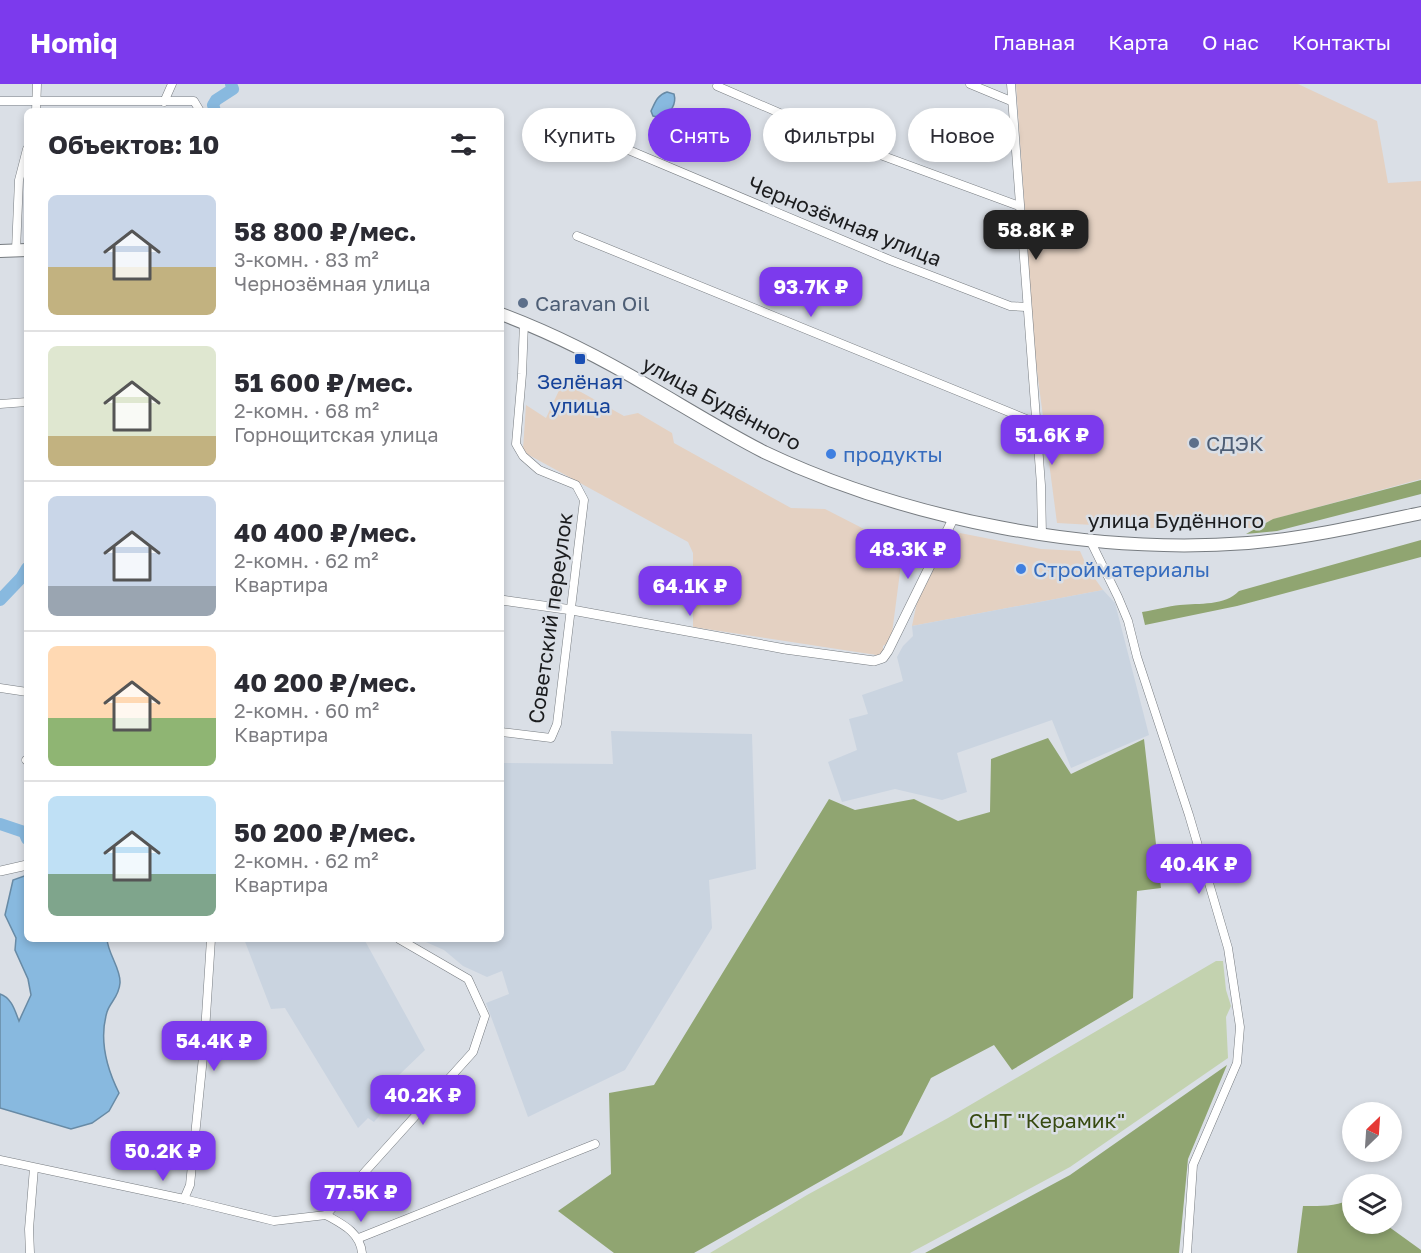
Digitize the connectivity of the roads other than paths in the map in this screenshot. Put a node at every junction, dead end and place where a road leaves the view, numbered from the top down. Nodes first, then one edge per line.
1 (37, 84) edge
2 (172, 84) edge
3 (970, 84) edge
4 (1011, 84) edge
5 (717, 86) dead end
6 (35, 100) junction
7 (0, 101) edge
8 (1011, 101) junction
9 (164, 102) junction
10 (36, 108) edge
11 (198, 108) edge
12 (636, 153) edge
13 (24, 161) edge
14 (1019, 206) junction
15 (576, 236) dead end
16 (21, 250) edge
17 (0, 251) edge
18 (1026, 307) junction
19 (504, 315) edge
20 (524, 323) junction
21 (24, 402) edge
22 (0, 404) edge
23 (1036, 423) junction
24 (1421, 513) edge
25 (954, 517) junction
26 (1042, 535) junction
27 (1090, 540) junction
28 (504, 600) edge
29 (572, 610) junction
30 (0, 687) edge
31 (24, 691) edge
32 (504, 732) edge
33 (24, 866) edge
34 (0, 872) edge
35 (212, 942) edge
36 (404, 942) edge
37 (595, 1144) dead end
38 (0, 1160) edge
39 (34, 1167) junction
40 (184, 1199) junction
41 (326, 1215) junction
42 (359, 1238) junction
43 (30, 1253) edge
44 (362, 1253) edge
45 (1187, 1253) edge

1 - 6 street
2 - 9 street
3 - 8 street
4 - 8 street
5 - 14 street
6 - 7 street
6 - 9 street
6 - 10 street
8 - 14 street
9 - 11 street
12 - 18 street, Чернозёмная улица
13 - 16 street
14 - 18 street
15 - 23 street
16 - 17 main road
18 - 23 street
19 - 20 main road, улица Будённого
20 - 25 main road, улица Будённого
20 - 29 street, Советский переулок
21 - 22 street
23 - 26 street
24 - 27 main road, улица Будённого
25 - 26 main road, улица Будённого
25 - 29 street
26 - 27 main road, улица Будённого
27 - 45 street
28 - 29 street
29 - 32 street, Советский переулок
30 - 31 street
33 - 34 street
35 - 40 street
36 - 41 street
37 - 42 street
38 - 39 street
39 - 40 street
39 - 43 street
40 - 41 street
41 - 42 street
42 - 44 street

